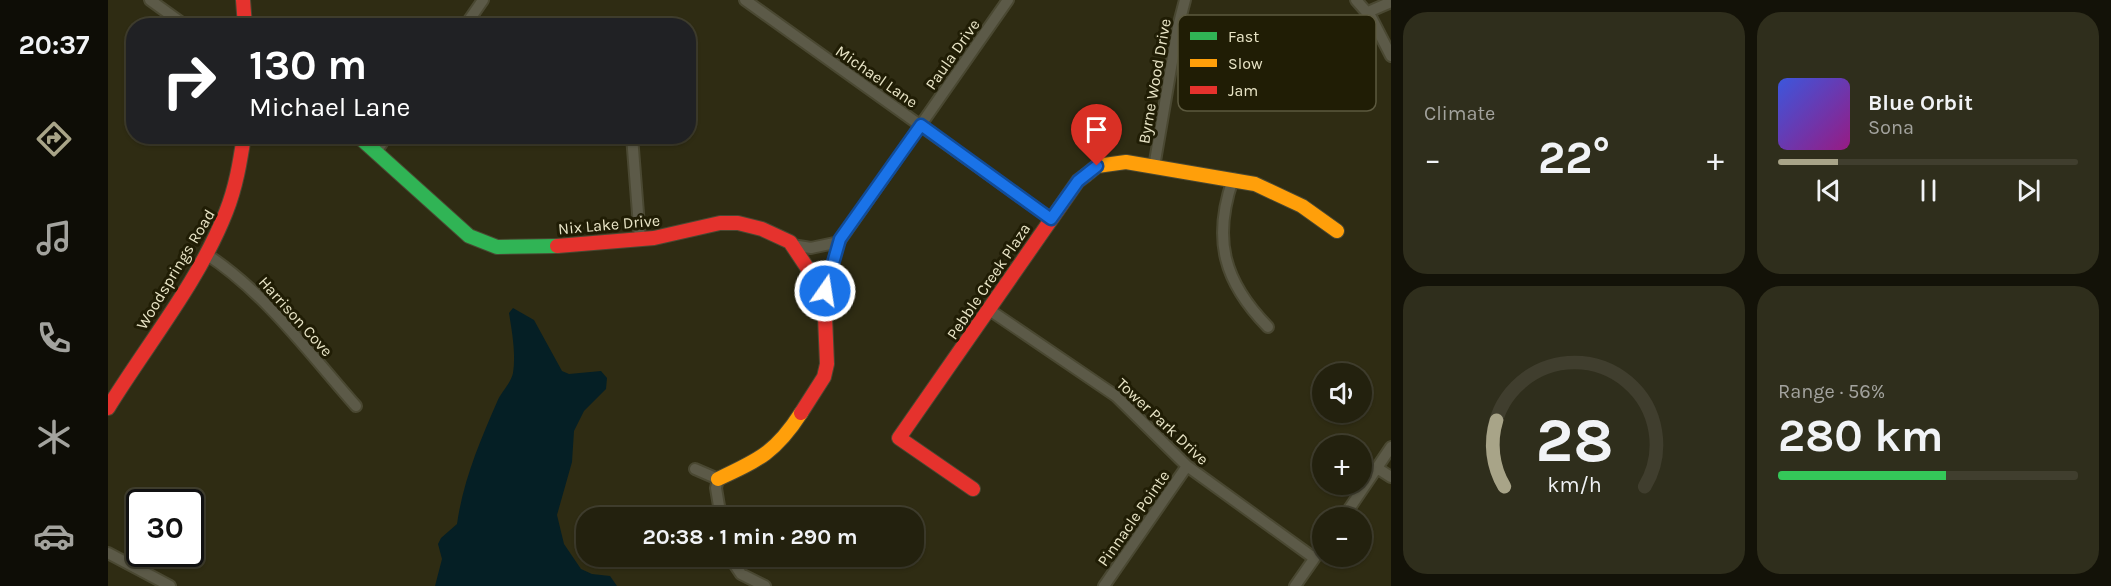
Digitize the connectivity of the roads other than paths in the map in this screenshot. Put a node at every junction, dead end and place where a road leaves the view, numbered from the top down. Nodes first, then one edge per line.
1 (150, 0) edge
2 (243, 0) edge
3 (483, 0) edge
4 (745, 0) edge
5 (1008, 0) edge
6 (1185, 0) edge
7 (1356, 0) edge
8 (1391, 2) edge
9 (1368, 12) junction
10 (1181, 15) edge
11 (1370, 15) edge
12 (175, 18) edge
13 (244, 18) edge
14 (471, 18) edge
15 (1178, 27) edge
16 (1376, 27) edge
17 (1391, 56) edge
18 (921, 125) junction
19 (243, 144) edge
20 (369, 144) edge
21 (381, 144) edge
22 (633, 144) edge
23 (377, 150) junction
24 (1154, 167) junction
25 (1233, 179) junction
26 (1051, 219) junction
27 (1337, 231) dead end
28 (640, 239) junction
29 (839, 242) junction
30 (792, 245) junction
31 (206, 254) junction
32 (824, 293) junction
33 (988, 309) junction
34 (1268, 327) dead end
35 (356, 406) dead end
36 (108, 408) edge
37 (1390, 450) edge
38 (1187, 466) junction
39 (695, 468) dead end
40 (1377, 468) junction
41 (1391, 477) edge
42 (718, 479) junction
43 (973, 489) dead end
44 (719, 507) edge
45 (1350, 507) edge
46 (108, 553) edge
47 (1312, 557) edge
48 (1312, 561) edge
49 (736, 567) edge
50 (170, 586) edge
51 (765, 586) edge
52 (1104, 586) edge
53 (1295, 586) edge

1 - 12 street
2 - 13 street
3 - 14 street
4 - 18 street, Michael Lane
5 - 18 street, Paula Drive
6 - 10 street, Byrne Wood Drive
7 - 9 street
8 - 9 street
9 - 11 street
15 - 24 street, Byrne Wood Drive
16 - 17 street
18 - 26 street, Michael Lane
18 - 29 street, Paula Drive
19 - 31 street, Woodsprings Road
20 - 23 street, Nix Lake Drive
21 - 23 street
22 - 28 street
23 - 28 street, Nix Lake Drive
24 - 25 street, Pebble Creek Plaza
24 - 26 street, Pebble Creek Plaza
25 - 27 street, Pebble Creek Plaza
25 - 34 street
26 - 33 street, Pebble Creek Plaza
28 - 30 street, Nix Lake Drive
29 - 30 street
29 - 32 street, Paula Drive
30 - 32 street, Nix Lake Drive
31 - 35 street, Harrison Cove
31 - 36 street, Woodsprings Road
32 - 42 street, Nix Lake Drive
33 - 38 street, Tower Park Drive
33 - 43 street, Pebble Creek Plaza
37 - 40 street
38 - 47 street, Tower Park Drive
38 - 52 street, Pinnacle Pointe
39 - 42 street
40 - 41 street
40 - 45 street
42 - 44 street
46 - 50 street
48 - 53 street
49 - 51 street

